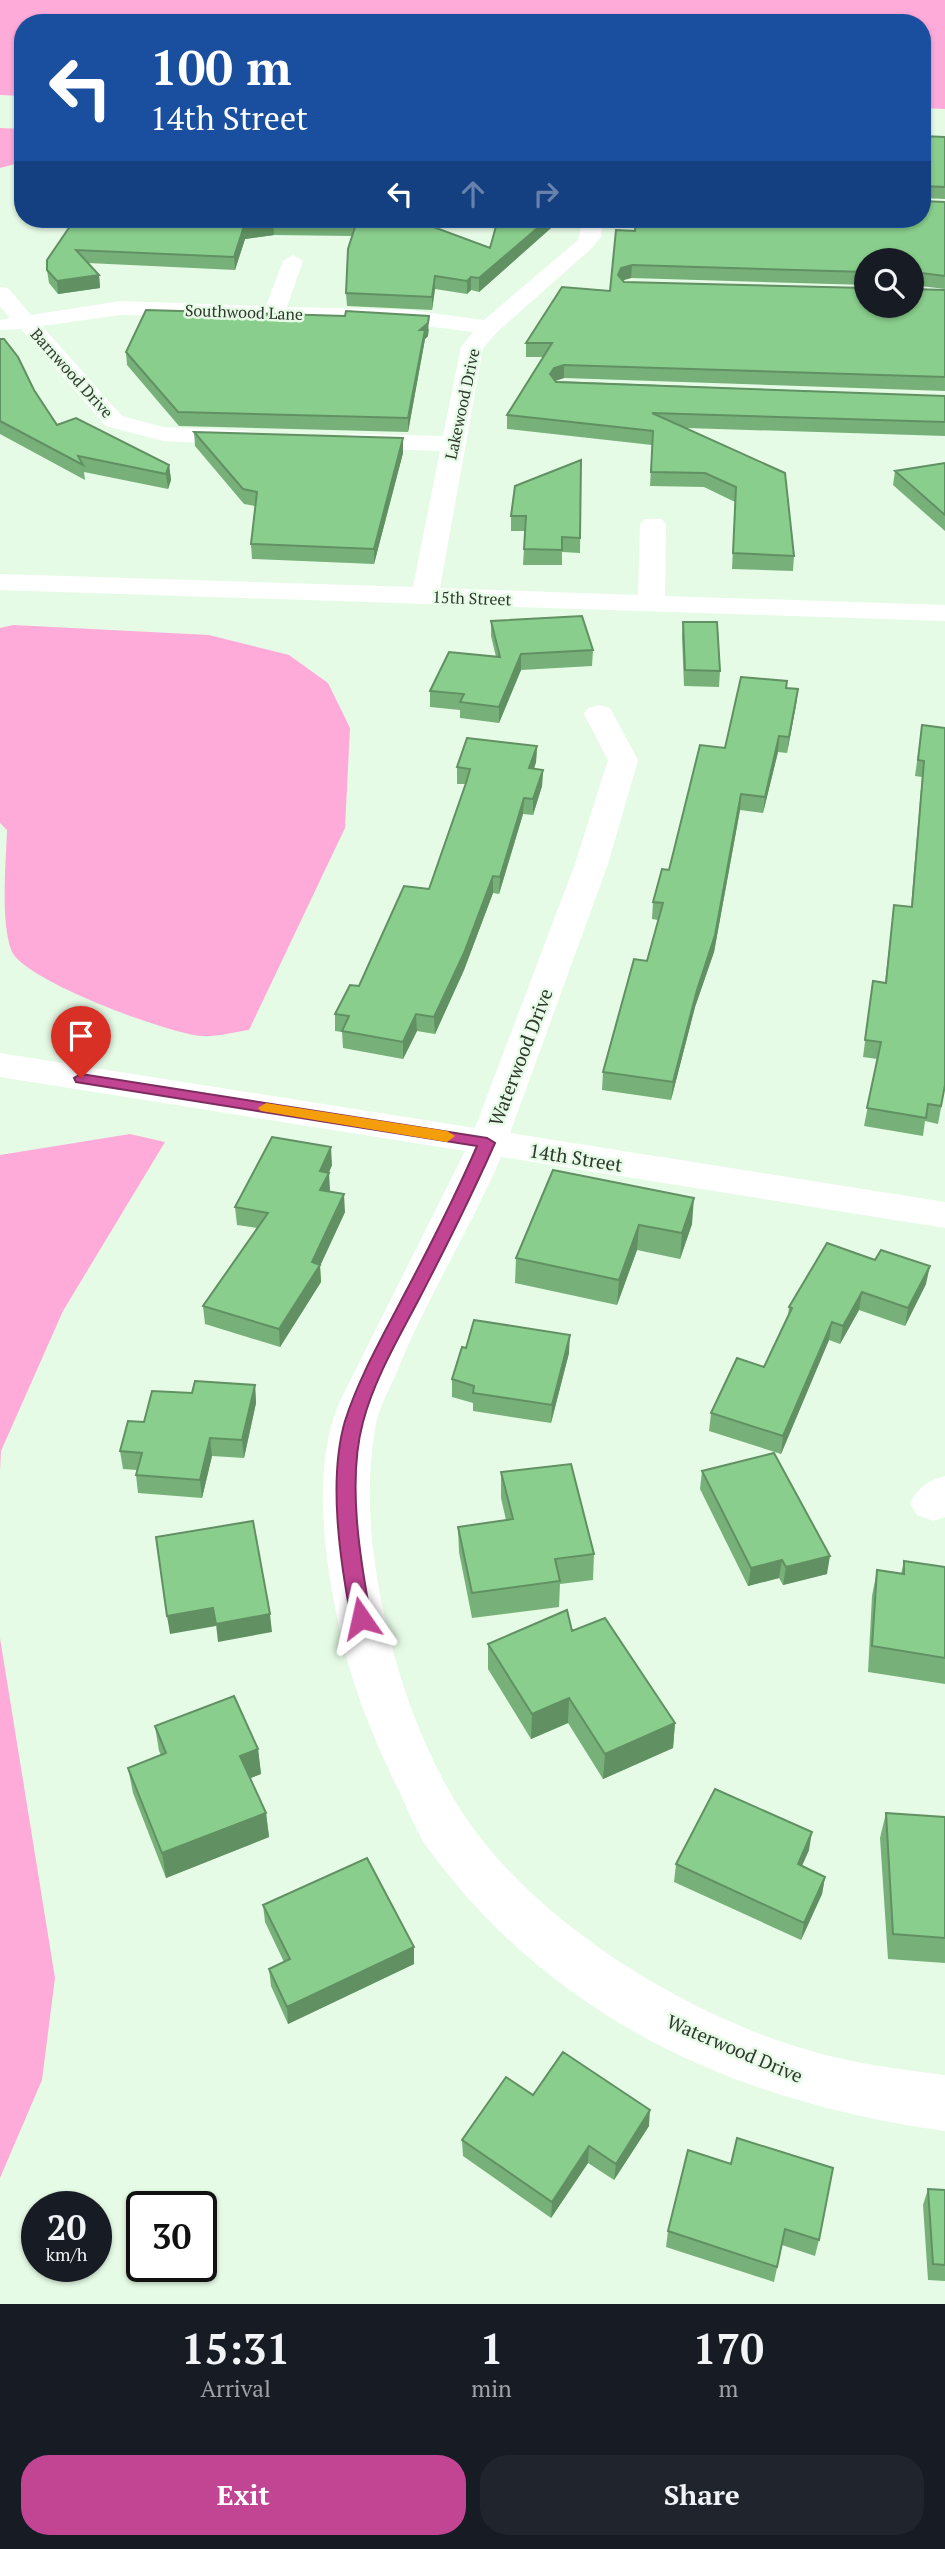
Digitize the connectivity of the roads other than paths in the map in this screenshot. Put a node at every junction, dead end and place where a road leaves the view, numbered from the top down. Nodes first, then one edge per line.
1 (592, 228) edge
2 (293, 261) dead end
3 (0, 293) edge
4 (274, 313) junction
5 (25, 322) junction
6 (0, 326) edge
7 (489, 327) junction
8 (273, 439) edge
9 (328, 440) edge
10 (453, 444) junction
11 (653, 526) dead end
12 (0, 582) edge
13 (425, 597) junction
14 (651, 603) junction
15 (945, 613) edge
16 (599, 714) dead end
17 (0, 1065) edge
18 (487, 1143) junction
19 (945, 1215) edge
20 (945, 2103) edge

1 - 7 street, Lakewood Drive
2 - 4 street
3 - 5 street, Barnwood Drive
4 - 5 street, Southwood Lane
4 - 7 street, Southwood Lane
5 - 6 street, Southwood Lane
5 - 8 street, Barnwood Drive
7 - 10 street, Lakewood Drive
9 - 10 street
10 - 13 street, Lakewood Drive
11 - 14 street
12 - 13 street, 15th Street
13 - 14 street, 15th Street
14 - 15 street, 15th Street
16 - 18 street, Waterwood Drive
17 - 18 street, 14th Street
18 - 19 street, 14th Street
18 - 20 street, Waterwood Drive

